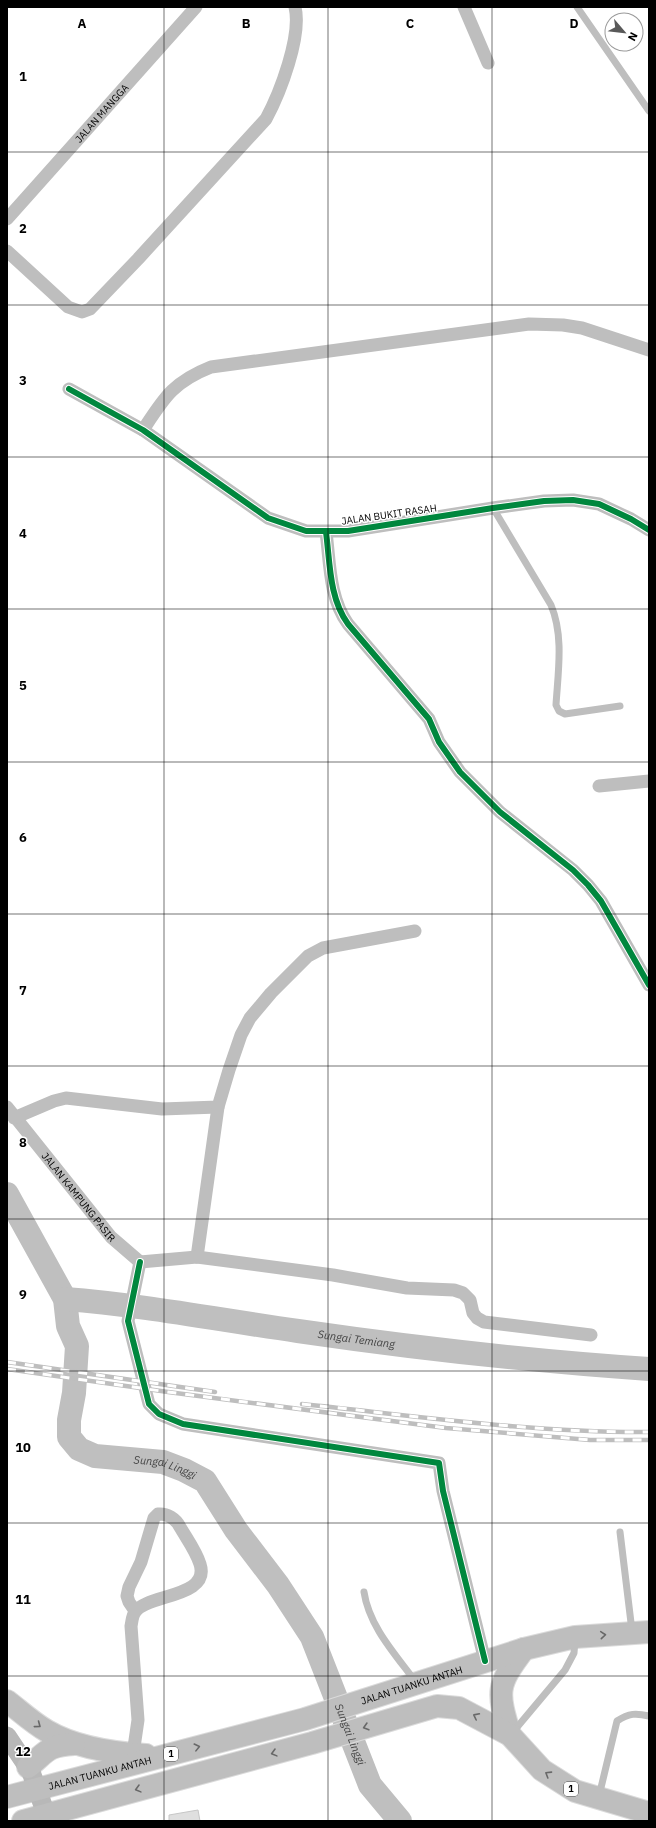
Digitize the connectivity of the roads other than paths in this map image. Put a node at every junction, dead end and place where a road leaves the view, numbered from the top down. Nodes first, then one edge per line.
1 (196, 7) edge
2 (295, 7) edge
3 (464, 7) edge
4 (577, 7) edge
5 (488, 63) dead end
6 (649, 111) edge
7 (7, 219) edge
8 (7, 251) edge
9 (649, 350) edge
10 (69, 389) dead end
11 (143, 430) junction
12 (494, 508) junction
13 (649, 530) edge
14 (326, 532) junction
15 (620, 706) dead end
16 (649, 781) edge
17 (599, 786) dead end
18 (415, 931) dead end
19 (649, 985) edge
20 (7, 1107) edge
21 (218, 1107) junction
22 (14, 1118) junction
23 (197, 1257) junction
24 (140, 1262) junction
25 (591, 1335) dead end
26 (620, 1532) dead end
27 (364, 1592) dead end
28 (135, 1611) junction
29 (641, 1632) edge
30 (575, 1637) junction
31 (524, 1648) junction
32 (485, 1661) junction
33 (409, 1685) junction
34 (7, 1701) edge
35 (649, 1716) edge
36 (510, 1734) junction
37 (7, 1736) edge
38 (74, 1744) junction
39 (133, 1754) junction
40 (163, 1756) junction
41 (28, 1767) junction
42 (37, 1788) junction
43 (7, 1797) edge
44 (598, 1798) junction
45 (649, 1812) edge
46 (46, 1814) junction
47 (23, 1821) edge

1 - 7 street, JALAN MANGGA
2 - 8 street
3 - 5 street
4 - 6 lane
9 - 11 street
10 - 11 street, JALAN BUKIT RASAH
11 - 14 street, JALAN BUKIT RASAH
12 - 13 street, JALAN BUKIT RASAH
12 - 14 street, JALAN BUKIT RASAH
12 - 15 lane
14 - 19 street
16 - 17 street
18 - 21 street
20 - 22 street, JALAN KAMPUNG PASIR
21 - 22 street
21 - 23 street
22 - 24 street, JALAN KAMPUNG PASIR
23 - 24 street
23 - 25 street
24 - 32 street
26 - 29 lane
27 - 33 lane
28 - 28 street
28 - 39 street
30 -> 29 highway, JALAN TUANKU ANTAH / 1
30 - 31 highway, JALAN TUANKU ANTAH / 1
30 - 36 lane
31 - 32 highway, JALAN TUANKU ANTAH / 1
31 - 36 highway, 1
32 - 33 highway, JALAN TUANKU ANTAH / 1
40 -> 33 highway, JALAN TUANKU ANTAH / 1
34 -> 38 highway
35 - 44 lane
44 -> 36 highway, 1
36 -> 46 highway, 1
37 - 41 main road, JALAN TUANKU ANTAH
38 - 39 highway
38 - 41 highway
39 - 40 highway
40 - 42 highway, JALAN TUANKU ANTAH / 1
41 - 42 main road, JALAN TUANKU ANTAH
42 - 43 highway, JALAN TUANKU ANTAH / 1
42 - 46 main road, JALAN TUANKU ANTAH
44 - 45 highway, 1
46 - 47 highway, 1

